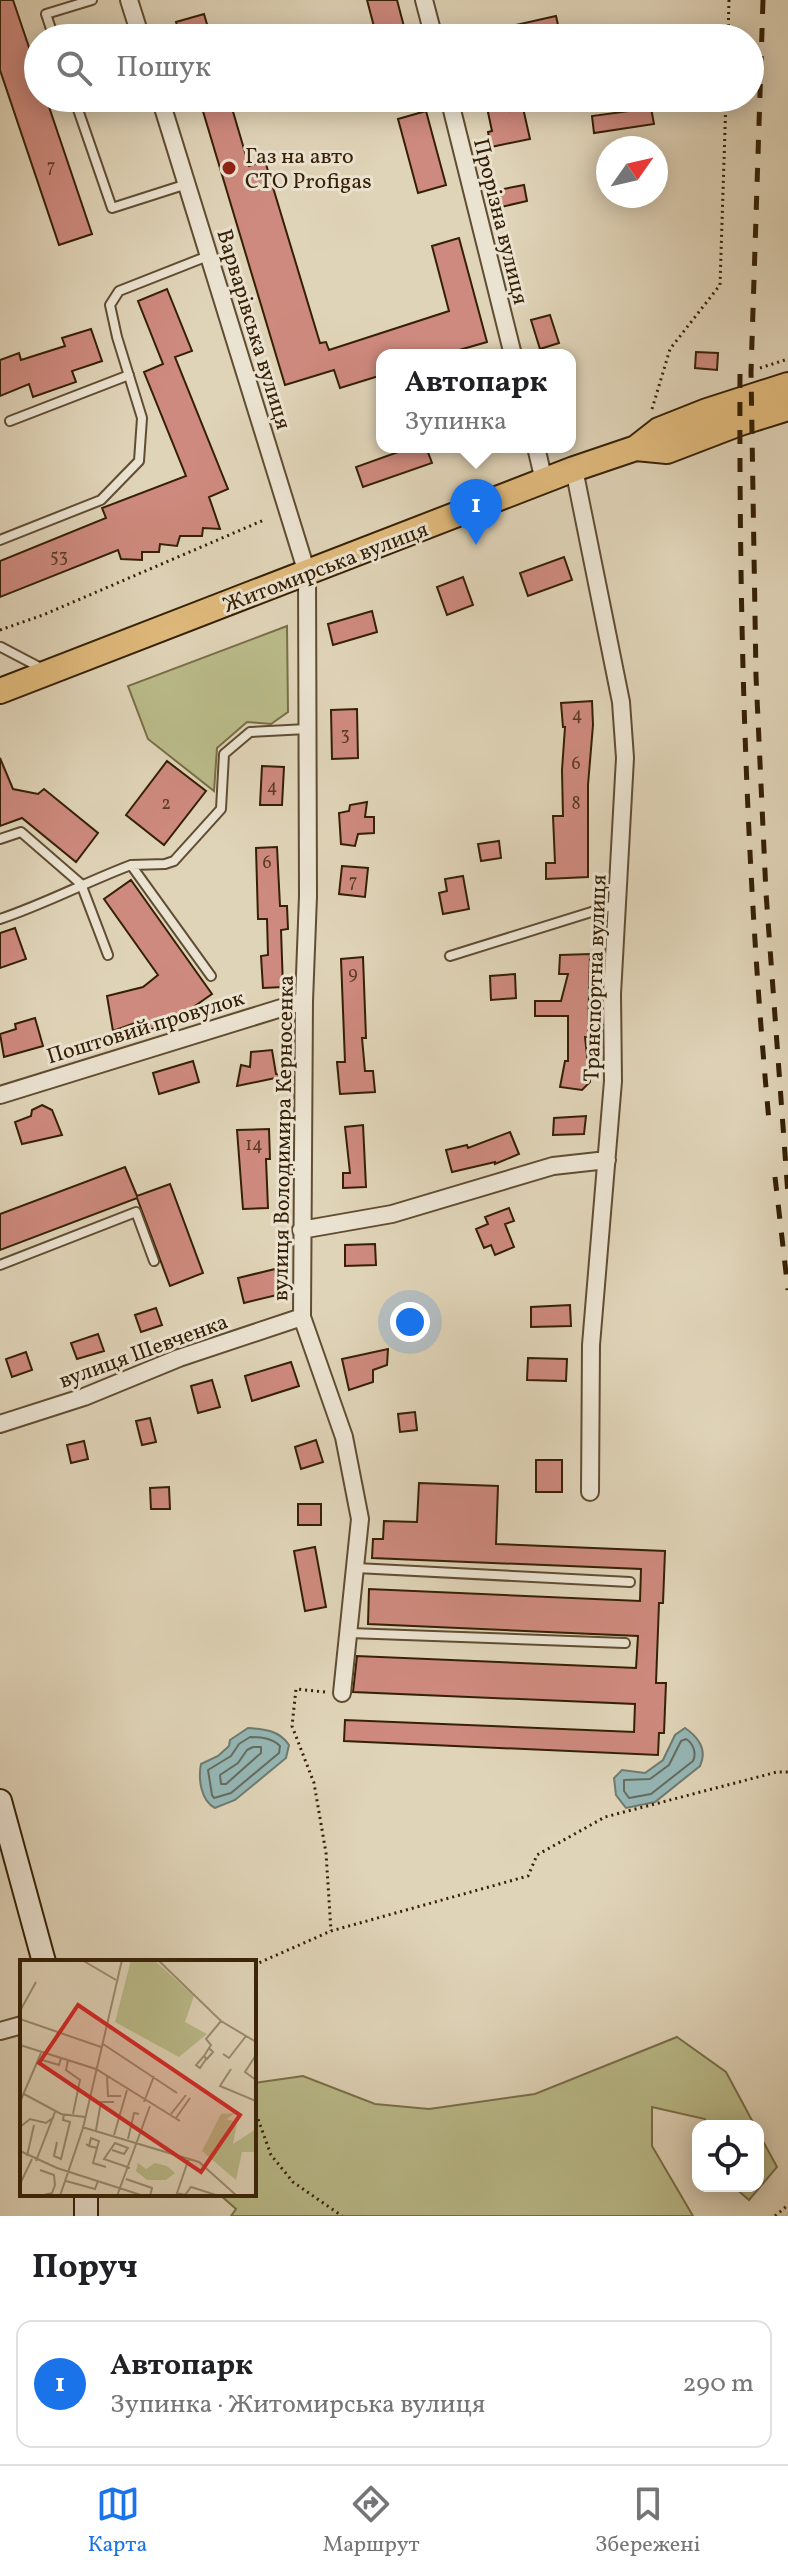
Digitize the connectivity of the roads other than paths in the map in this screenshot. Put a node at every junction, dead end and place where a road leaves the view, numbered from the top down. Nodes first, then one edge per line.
1 (92, 0) edge
2 (129, 0) edge
3 (424, 0) edge
4 (49, 24) edge
5 (137, 24) edge
6 (430, 24) edge
7 (79, 112) edge
8 (164, 112) edge
9 (452, 112) edge
10 (187, 184) junction
11 (208, 256) junction
12 (512, 349) edge
13 (129, 375) junction
14 (788, 385) edge
15 (788, 408) edge
16 (10, 421) dead end
17 (636, 448) junction
18 (537, 453) edge
19 (574, 469) junction
20 (544, 481) junction
21 (0, 540) edge
22 (307, 573) junction
23 (1, 647) edge
24 (49, 672) junction
25 (0, 691) edge
26 (308, 729) junction
27 (0, 839) edge
28 (131, 865) junction
29 (81, 884) junction
30 (617, 904) junction
31 (0, 919) edge
32 (108, 955) dead end
33 (450, 956) dead end
34 (211, 976) dead end
35 (304, 1001) junction
36 (0, 1095) edge
37 (607, 1160) junction
38 (301, 1230) junction
39 (154, 1261) dead end
40 (0, 1265) edge
41 (302, 1317) junction
42 (0, 1424) edge
43 (590, 1492) dead end
44 (356, 1568) junction
45 (630, 1582) dead end
46 (349, 1633) junction
47 (625, 1643) dead end
48 (342, 1693) road end
49 (0, 1801) edge
50 (43, 1960) edge
51 (20, 2026) edge
52 (0, 2031) edge

1 - 4 lane
2 - 5 street
3 - 6 street
7 - 10 lane
8 - 10 street, Варварівська вулиця
9 - 12 street, Прорізна вулиця
10 - 11 street, Варварівська вулиця
11 - 13 lane
11 - 22 street, Варварівська вулиця
13 - 16 lane
13 - 21 lane
14 - 17 main road
15 - 17 main road, Житомирська вулиця
17 - 19 main road, Житомирська вулиця
18 - 20 street
19 - 20 main road, Житомирська вулиця
19 - 30 street, Транспортна вулиця
20 - 22 main road, Житомирська вулиця
22 - 24 main road, Житомирська вулиця
22 - 26 street, вулиця Володимира Керносенка
23 - 24 lane
24 - 25 main road, Житомирська вулиця
26 - 28 lane
26 - 35 street, вулиця Володимира Керносенка
27 - 29 lane
28 - 29 lane
28 - 34 lane
29 - 31 lane
29 - 32 lane
30 - 33 lane
30 - 37 street, Транспортна вулиця
35 - 36 street, Поштовий провулок
35 - 38 street, вулиця Володимира Керносенка
37 - 38 street
37 - 43 street, Транспортна вулиця
38 - 41 street, вулиця Володимира Керносенка
39 - 40 lane
41 - 42 street, вулиця Шевченка
41 - 44 street, вулиця Володимира Керносенка
44 - 45 lane
44 - 46 street, вулиця Володимира Керносенка
46 - 47 lane
46 - 48 street, вулиця Володимира Керносенка
49 - 50 main road
51 - 52 street

